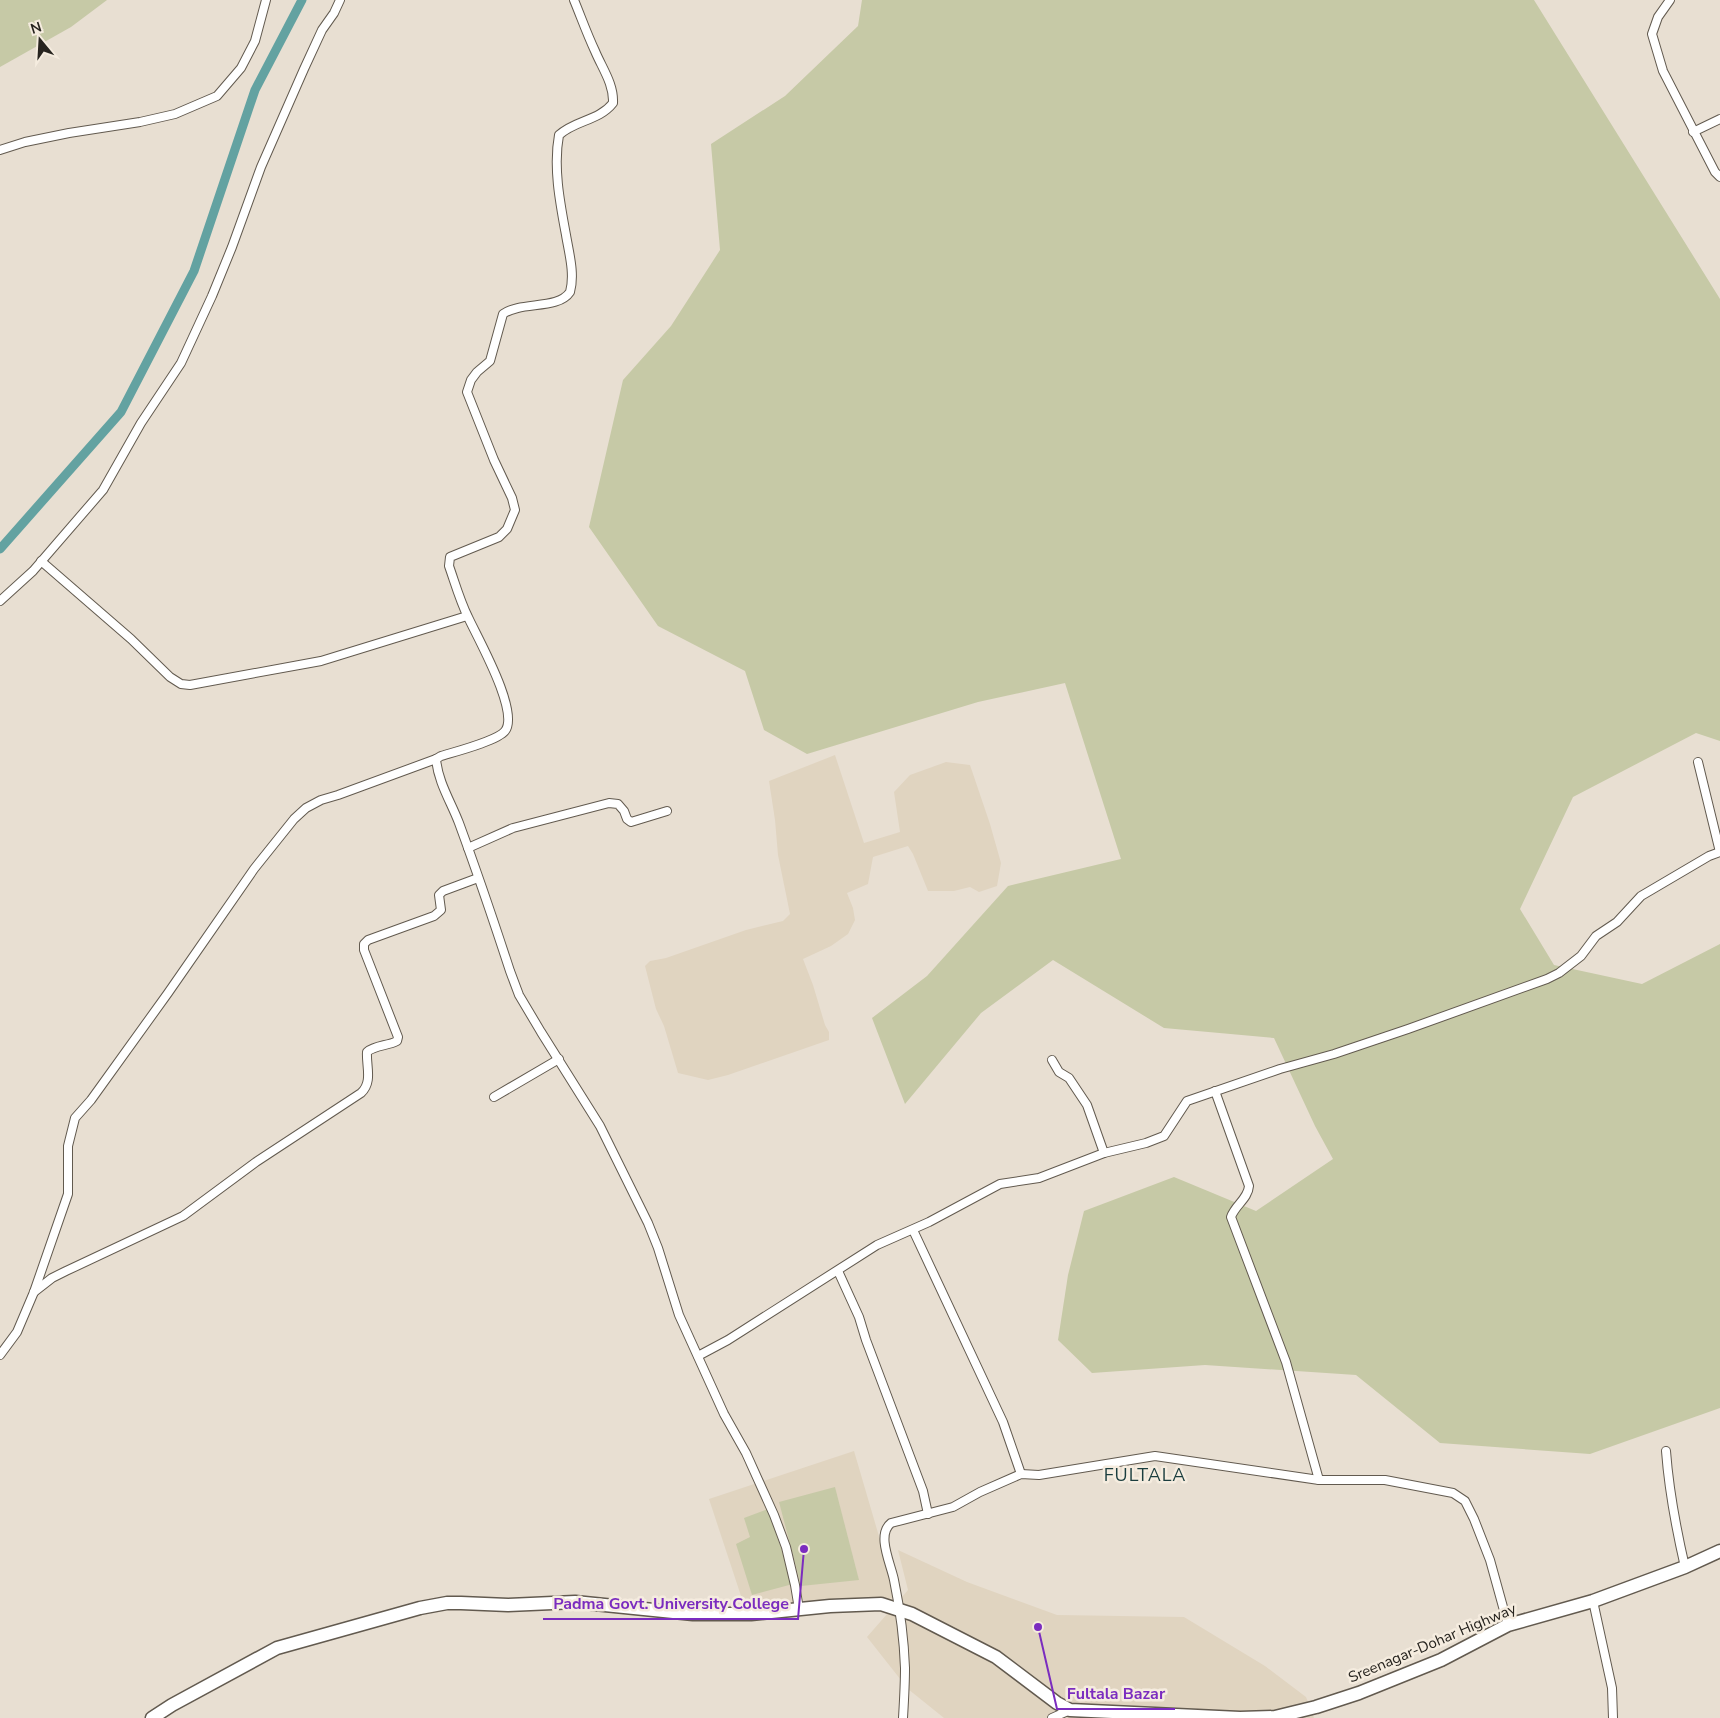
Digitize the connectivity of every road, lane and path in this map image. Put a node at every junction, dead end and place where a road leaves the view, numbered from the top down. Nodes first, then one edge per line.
1 (266, 0) edge
2 (340, 0) edge
3 (574, 0) edge
4 (1670, 0) edge
5 (1720, 119) edge
6 (1693, 132) junction
7 (0, 150) edge
8 (1720, 177) edge
9 (41, 561) junction
10 (0, 601) edge
11 (468, 616) junction
12 (436, 759) junction
13 (1698, 762) dead end
14 (666, 811) dead end
15 (468, 848) junction
16 (1720, 852) edge
17 (478, 878) junction
18 (559, 1059) junction
19 (1052, 1060) dead end
20 (1215, 1091) junction
21 (494, 1097) dead end
22 (1104, 1153) junction
23 (913, 1230) junction
24 (838, 1271) junction
25 (34, 1292) junction
26 (0, 1355) edge
27 (698, 1356) junction
28 (1666, 1451) dead end
29 (1021, 1474) junction
30 (1319, 1480) junction
31 (928, 1514) junction
32 (1720, 1551) edge
33 (1685, 1567) junction
34 (1593, 1601) junction
35 (799, 1608) junction
36 (899, 1609) junction
37 (1508, 1625) junction
38 (1070, 1710) junction
39 (152, 1718) edge
40 (903, 1718) edge
41 (1052, 1718) edge
42 (1613, 1718) edge

1 - 7 street
2 - 9 street
3 - 11 street
4 - 6 street
5 - 6 street
6 - 8 street
9 - 10 street
9 - 11 street
11 - 12 street
12 - 15 street
12 - 25 street
13 - 16 street
14 - 15 street
15 - 17 street
16 - 20 street
17 - 18 street
17 - 25 street
18 - 21 street
18 - 27 street
19 - 22 street
20 - 22 street
20 - 30 street
22 - 23 street
23 - 24 street
23 - 29 street
24 - 27 street
24 - 31 street
25 - 26 street
27 - 35 street
28 - 33 street
29 - 30 street
29 - 31 street
30 - 37 street
31 - 36 street
32 - 33 main road, Sreenagar-Dohar Highway
33 - 34 main road, Sreenagar-Dohar Highway
34 - 37 main road, Sreenagar-Dohar Highway
34 - 42 street
35 - 36 main road, Sreenagar-Dohar Highway
35 - 39 main road, Sreenagar-Dohar Highway
36 - 38 main road, Sreenagar-Dohar Highway
36 - 40 street
37 - 38 main road, Sreenagar-Dohar Highway
38 - 41 street

